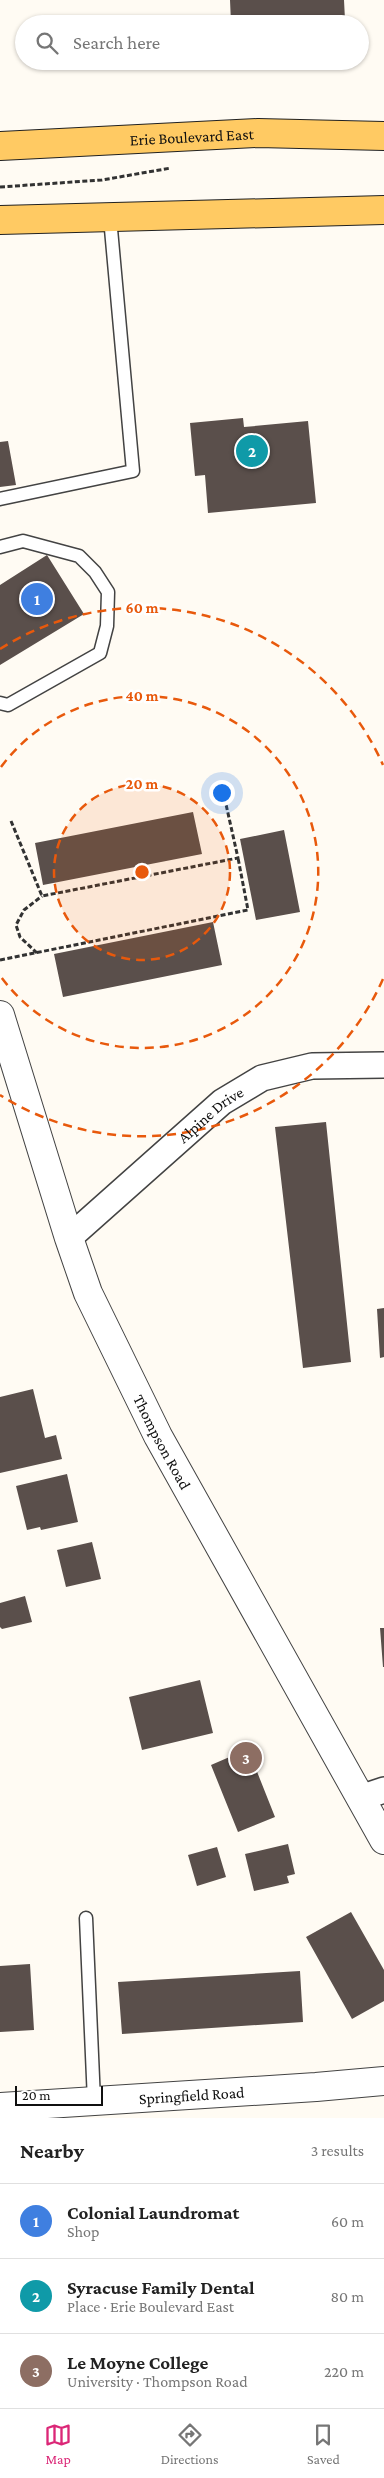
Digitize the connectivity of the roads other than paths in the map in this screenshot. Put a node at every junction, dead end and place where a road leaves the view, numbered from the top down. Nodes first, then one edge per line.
1 (384, 136) edge
2 (0, 146) edge
3 (384, 210) edge
4 (110, 218) junction
5 (0, 220) edge
6 (0, 499) edge
7 (0, 547) edge
8 (0, 703) edge
9 (0, 1015) edge
10 (384, 1065) edge
11 (69, 1238) junction
12 (372, 1794) edge
13 (384, 1840) edge
14 (86, 1918) dead end
15 (384, 2081) edge
16 (94, 2101) junction
17 (0, 2107) edge

1 - 2 main road, Erie Boulevard East
3 - 4 main road
4 - 5 main road
4 - 6 lane
7 - 8 lane
9 - 11 street, Thompson Road
10 - 11 street, Alpine Drive
11 - 12 street, Thompson Road
12 - 13 street, Thompson Road
14 - 16 lane
15 - 16 street, Springfield Road
16 - 17 street, Springfield Road

